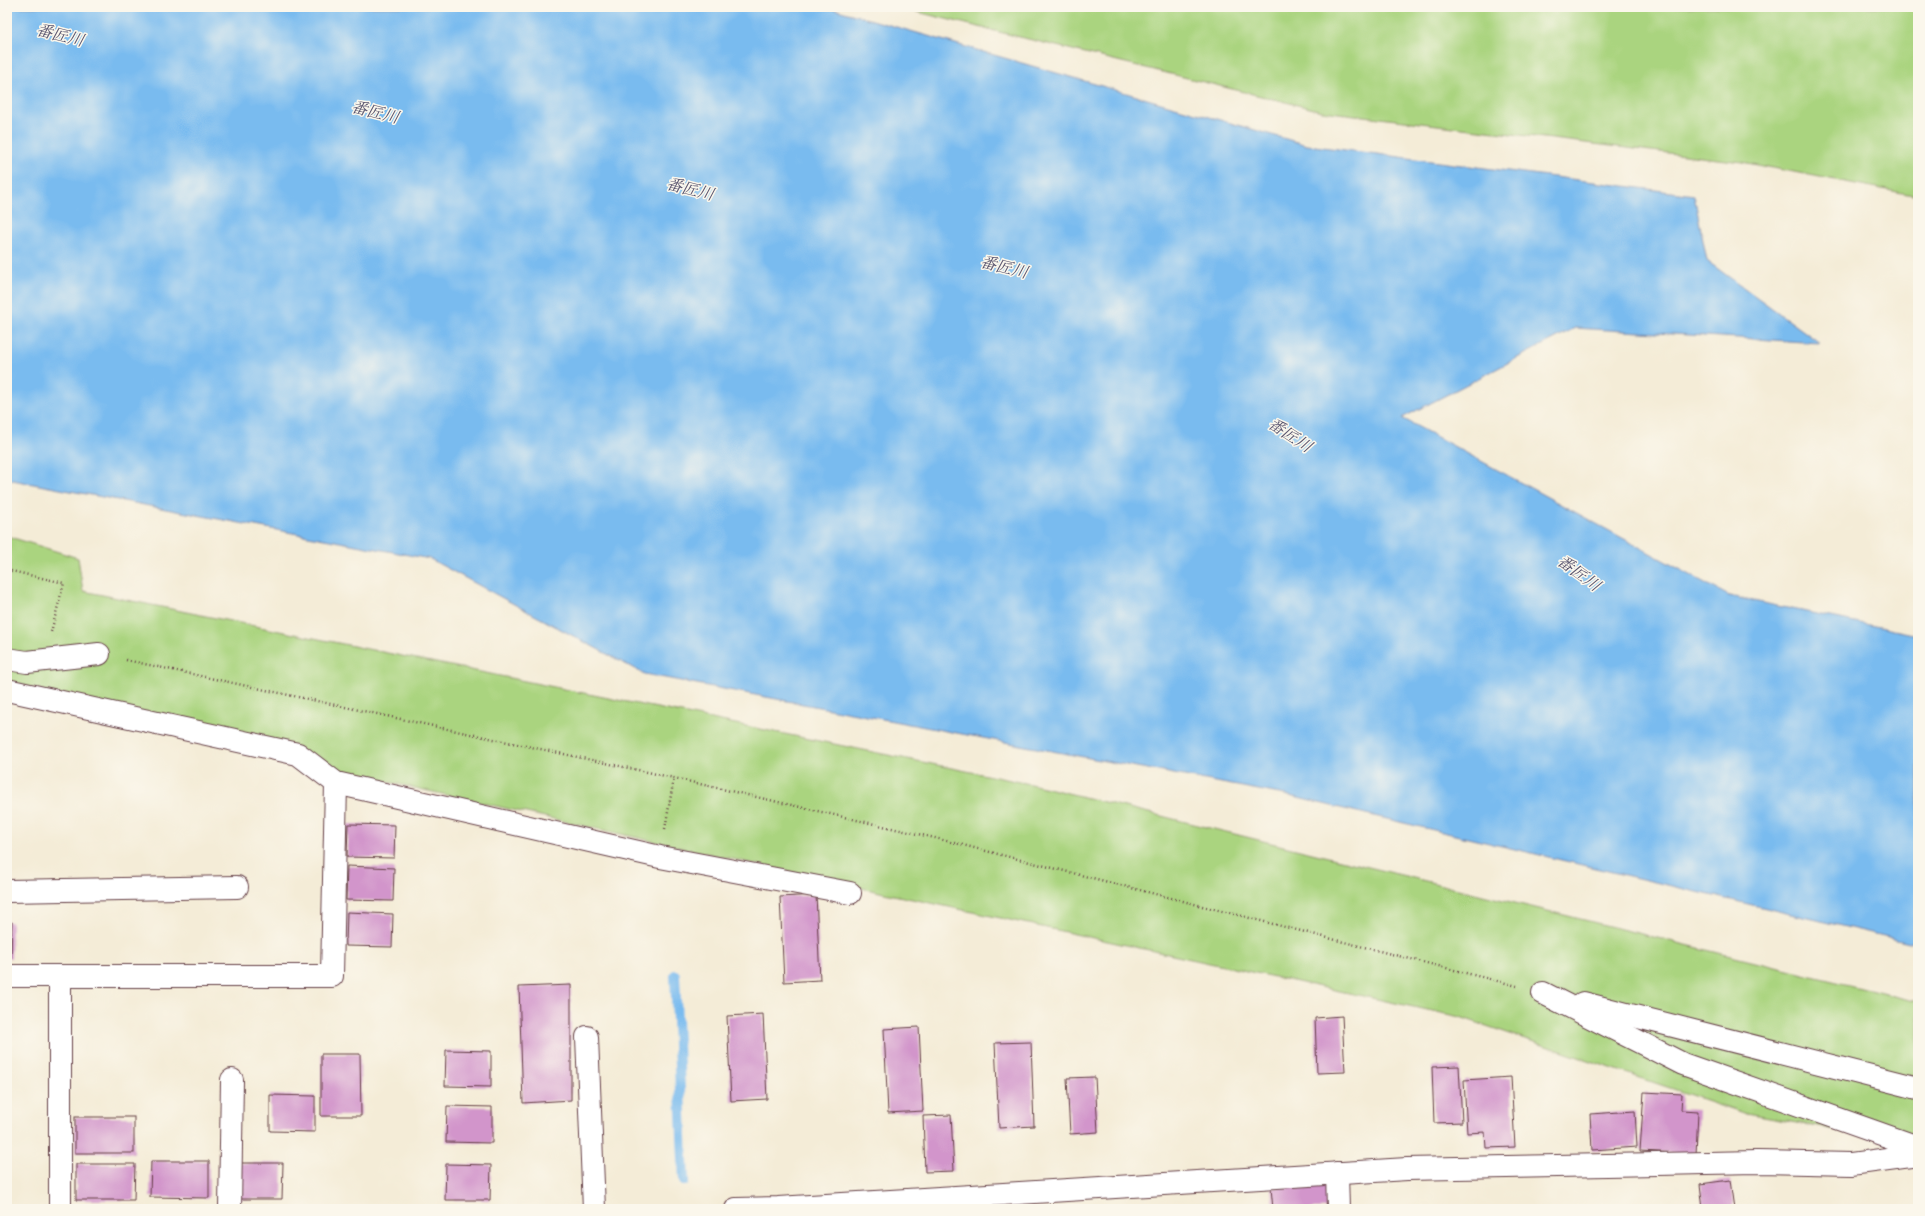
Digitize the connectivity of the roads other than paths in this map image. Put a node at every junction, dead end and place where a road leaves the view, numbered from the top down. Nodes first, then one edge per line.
1 (99, 654) road end
2 (7, 659) edge
3 (7, 690) edge
4 (336, 783) junction
5 (237, 887) dead end
6 (7, 891) edge
7 (850, 893) dead end
8 (7, 976) edge
9 (60, 976) junction
10 (587, 1037) dead end
11 (232, 1080) dead end
12 (1918, 1088) edge
13 (1918, 1148) edge
14 (1918, 1155) edge
15 (1337, 1173) junction
16 (60, 1209) edge
17 (230, 1209) edge
18 (594, 1209) edge
19 (736, 1209) edge
20 (1338, 1209) edge

1 - 2 street
3 - 4 street
4 - 7 street
4 - 9 street
5 - 6 street
8 - 9 street
9 - 16 street
10 - 18 street
11 - 17 street
12 - 13 street
14 - 15 street
15 - 19 street
15 - 20 street

